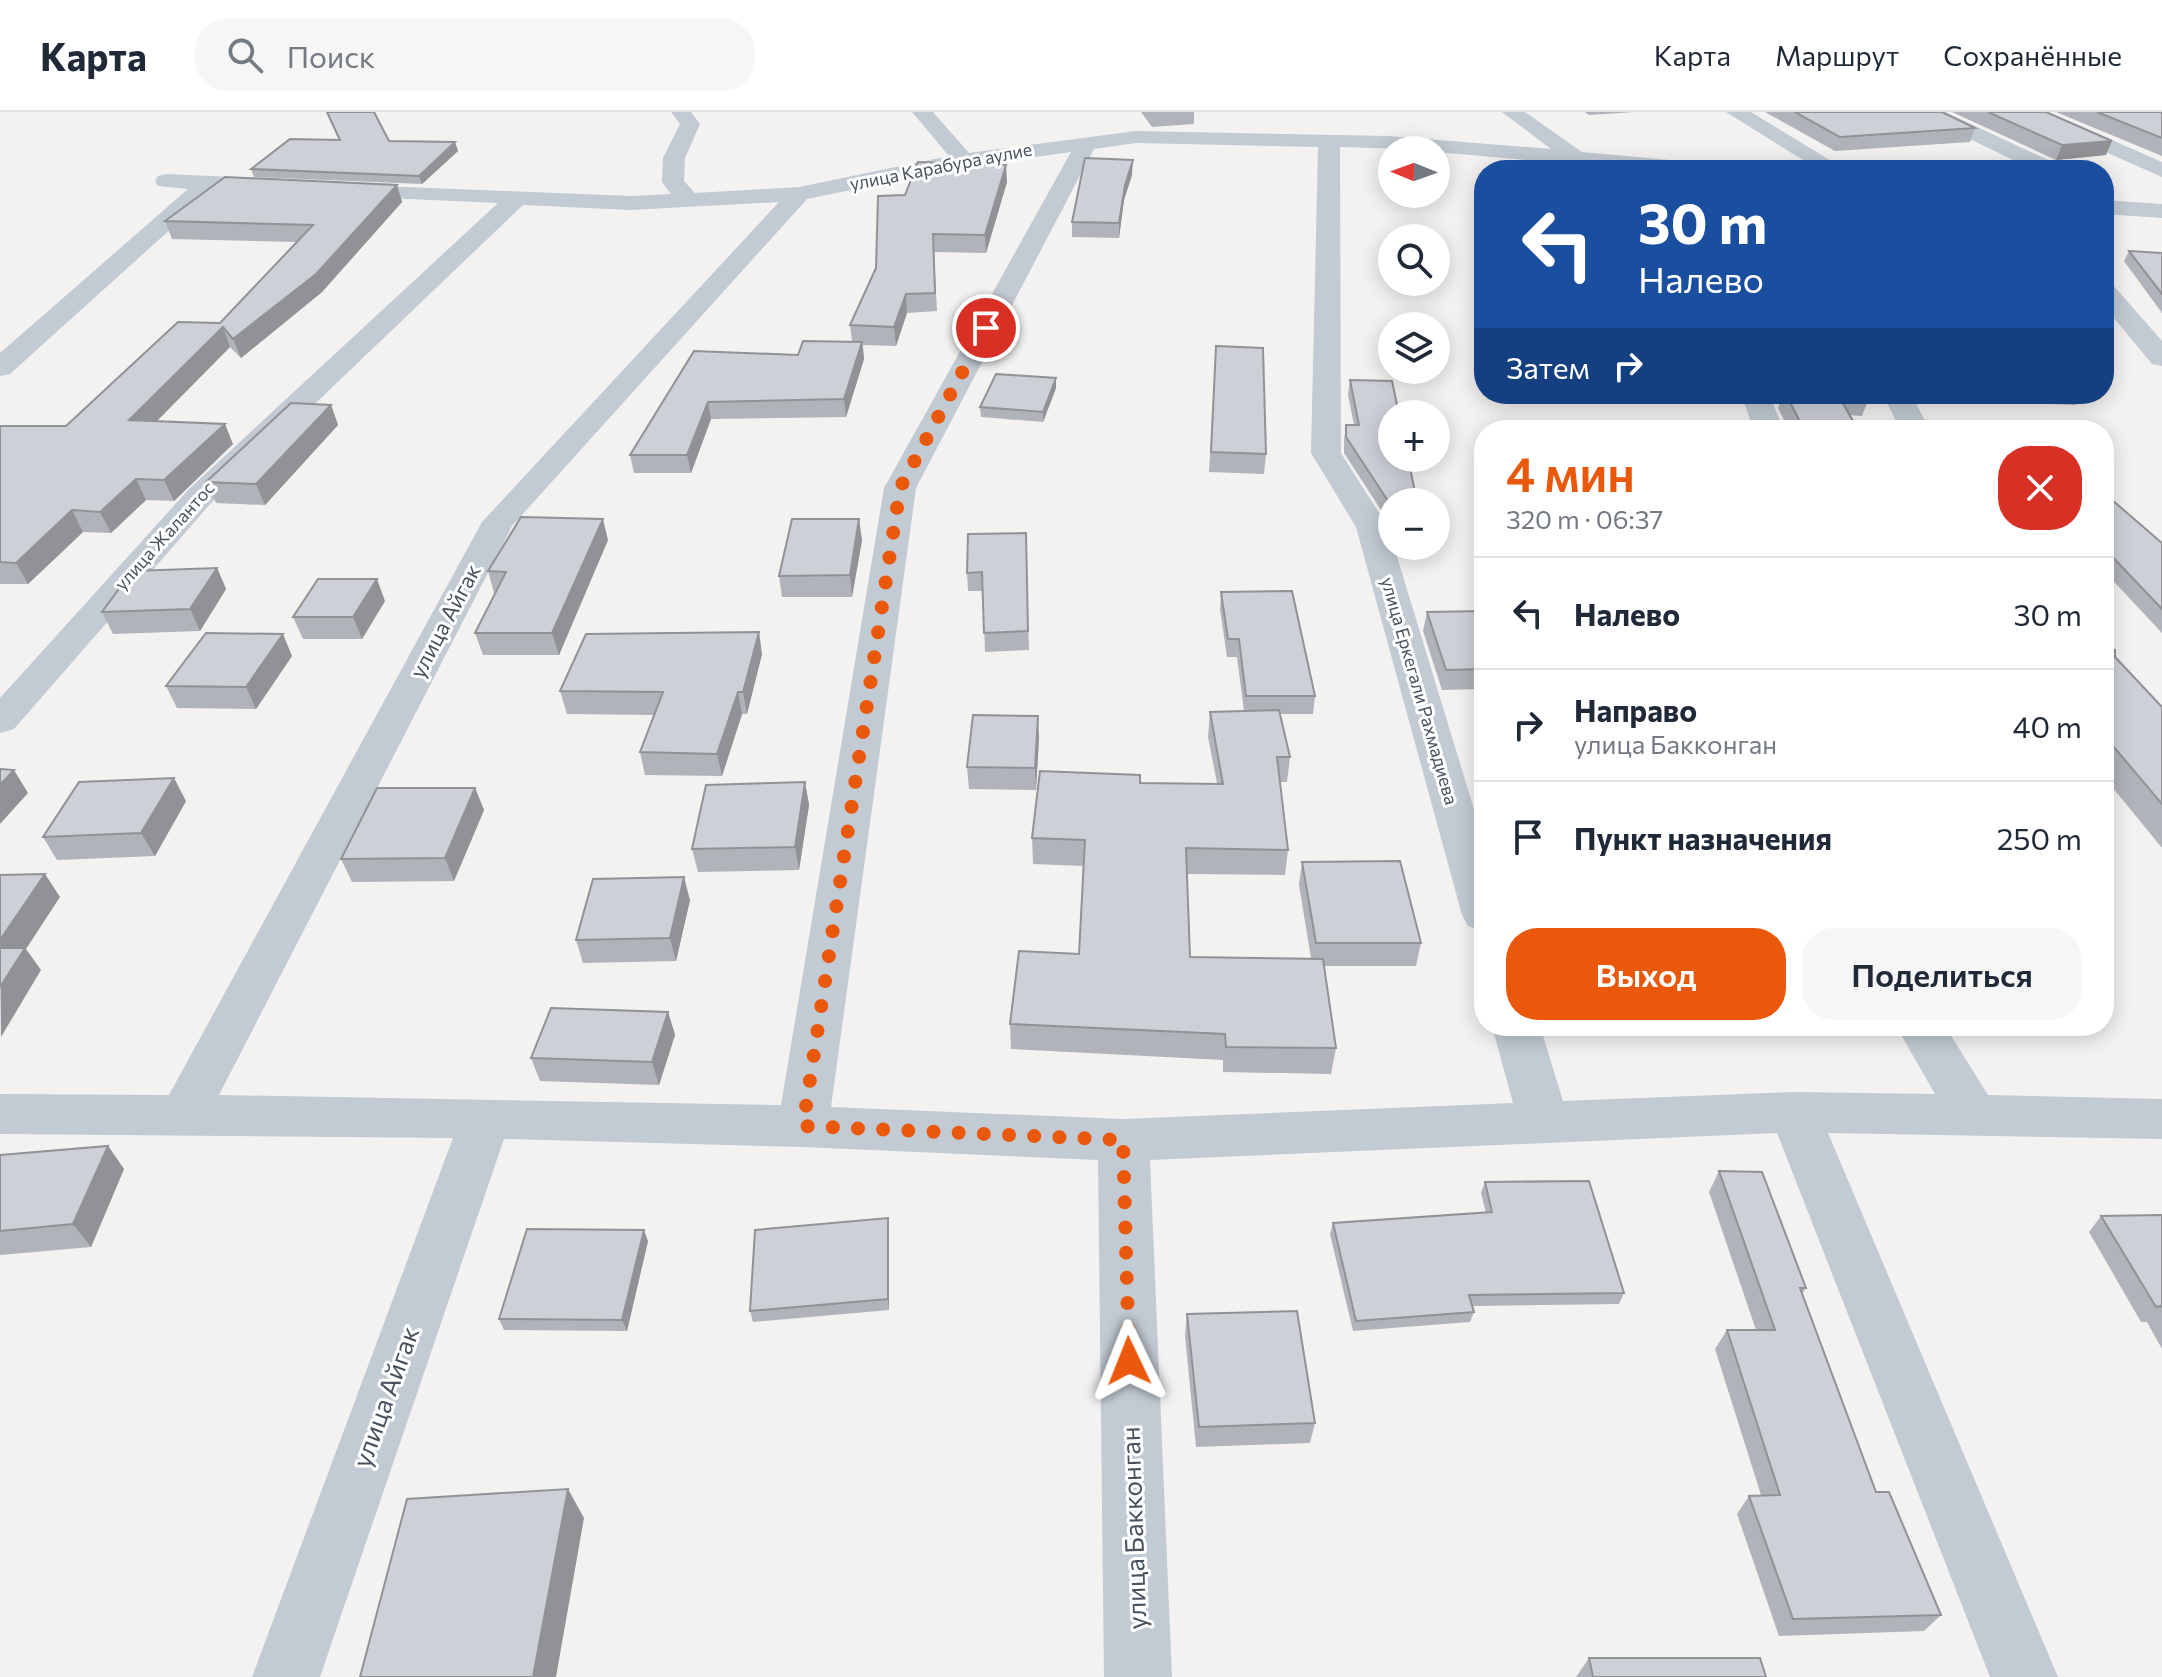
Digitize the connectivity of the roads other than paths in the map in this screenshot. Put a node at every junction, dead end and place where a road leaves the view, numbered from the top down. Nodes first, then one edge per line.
1 (681, 112) edge
2 (922, 112) edge
3 (1117, 112) edge
4 (1512, 112) edge
5 (1736, 112) edge
6 (1929, 112) edge
7 (2031, 112) edge
8 (1272, 122) dead end
9 (1366, 122) dead end
10 (1381, 136) edge
11 (1136, 137) junction
12 (1087, 142) junction
13 (1290, 142) junction
14 (1378, 142) edge
15 (1329, 143) junction
16 (1450, 147) edge
17 (1575, 157) junction
18 (964, 160) junction
19 (1600, 160) edge
20 (1818, 160) edge
21 (2030, 160) edge
22 (2162, 170) edge
23 (166, 181) dead end
24 (208, 183) junction
25 (799, 194) junction
26 (517, 198) junction
27 (689, 200) junction
28 (2114, 205) edge
29 (2162, 211) edge
30 (2114, 302) edge
31 (2162, 358) edge
32 (0, 368) edge
33 (0, 721) edge
34 (1474, 880) edge
35 (1519, 1036) edge
36 (1926, 1036) edge
37 (1794, 1112) junction
38 (1972, 1113) junction
39 (184, 1114) junction
40 (486, 1118) junction
41 (2162, 1119) edge
42 (1544, 1123) junction
43 (7, 1125) edge
44 (803, 1126) junction
45 (1123, 1140) junction
46 (286, 1677) edge
47 (1138, 1677) edge
48 (2024, 1677) edge

1 - 27 street
2 - 18 street
3 - 11 street
4 - 17 street
5 - 20 street
6 - 21 street
7 - 22 street
8 - 13 street
9 - 10 street
11 - 12 street, улица Карабура аулие
11 - 13 street, улица Карабура аулие
12 - 18 street, улица Карабура аулие
12 - 44 street
13 - 15 street, улица Карабура аулие
14 - 15 street, улица Карабура аулие
15 - 34 street, улица Еркегали Рахмадиева
16 - 17 street, улица Карабура аулие
17 - 19 street, улица Карабура аулие
18 - 25 street, улица Карабура аулие
23 - 24 street, улица Карабура аулие
24 - 26 street, улица Карабура аулие
24 - 32 street
25 - 27 street, улица Карабура аулие
25 - 39 street, улица Айгак
26 - 27 street, улица Карабура аулие
26 - 33 street, улица Жалантос
28 - 29 street
30 - 31 street
35 - 42 street
36 - 38 street
37 - 38 street
37 - 42 street
37 - 48 street
38 - 41 street
39 - 40 street
39 - 43 street
40 - 44 street
40 - 46 street, улица Айгак
42 - 45 street
44 - 45 street
45 - 47 street, улица Бакконган

